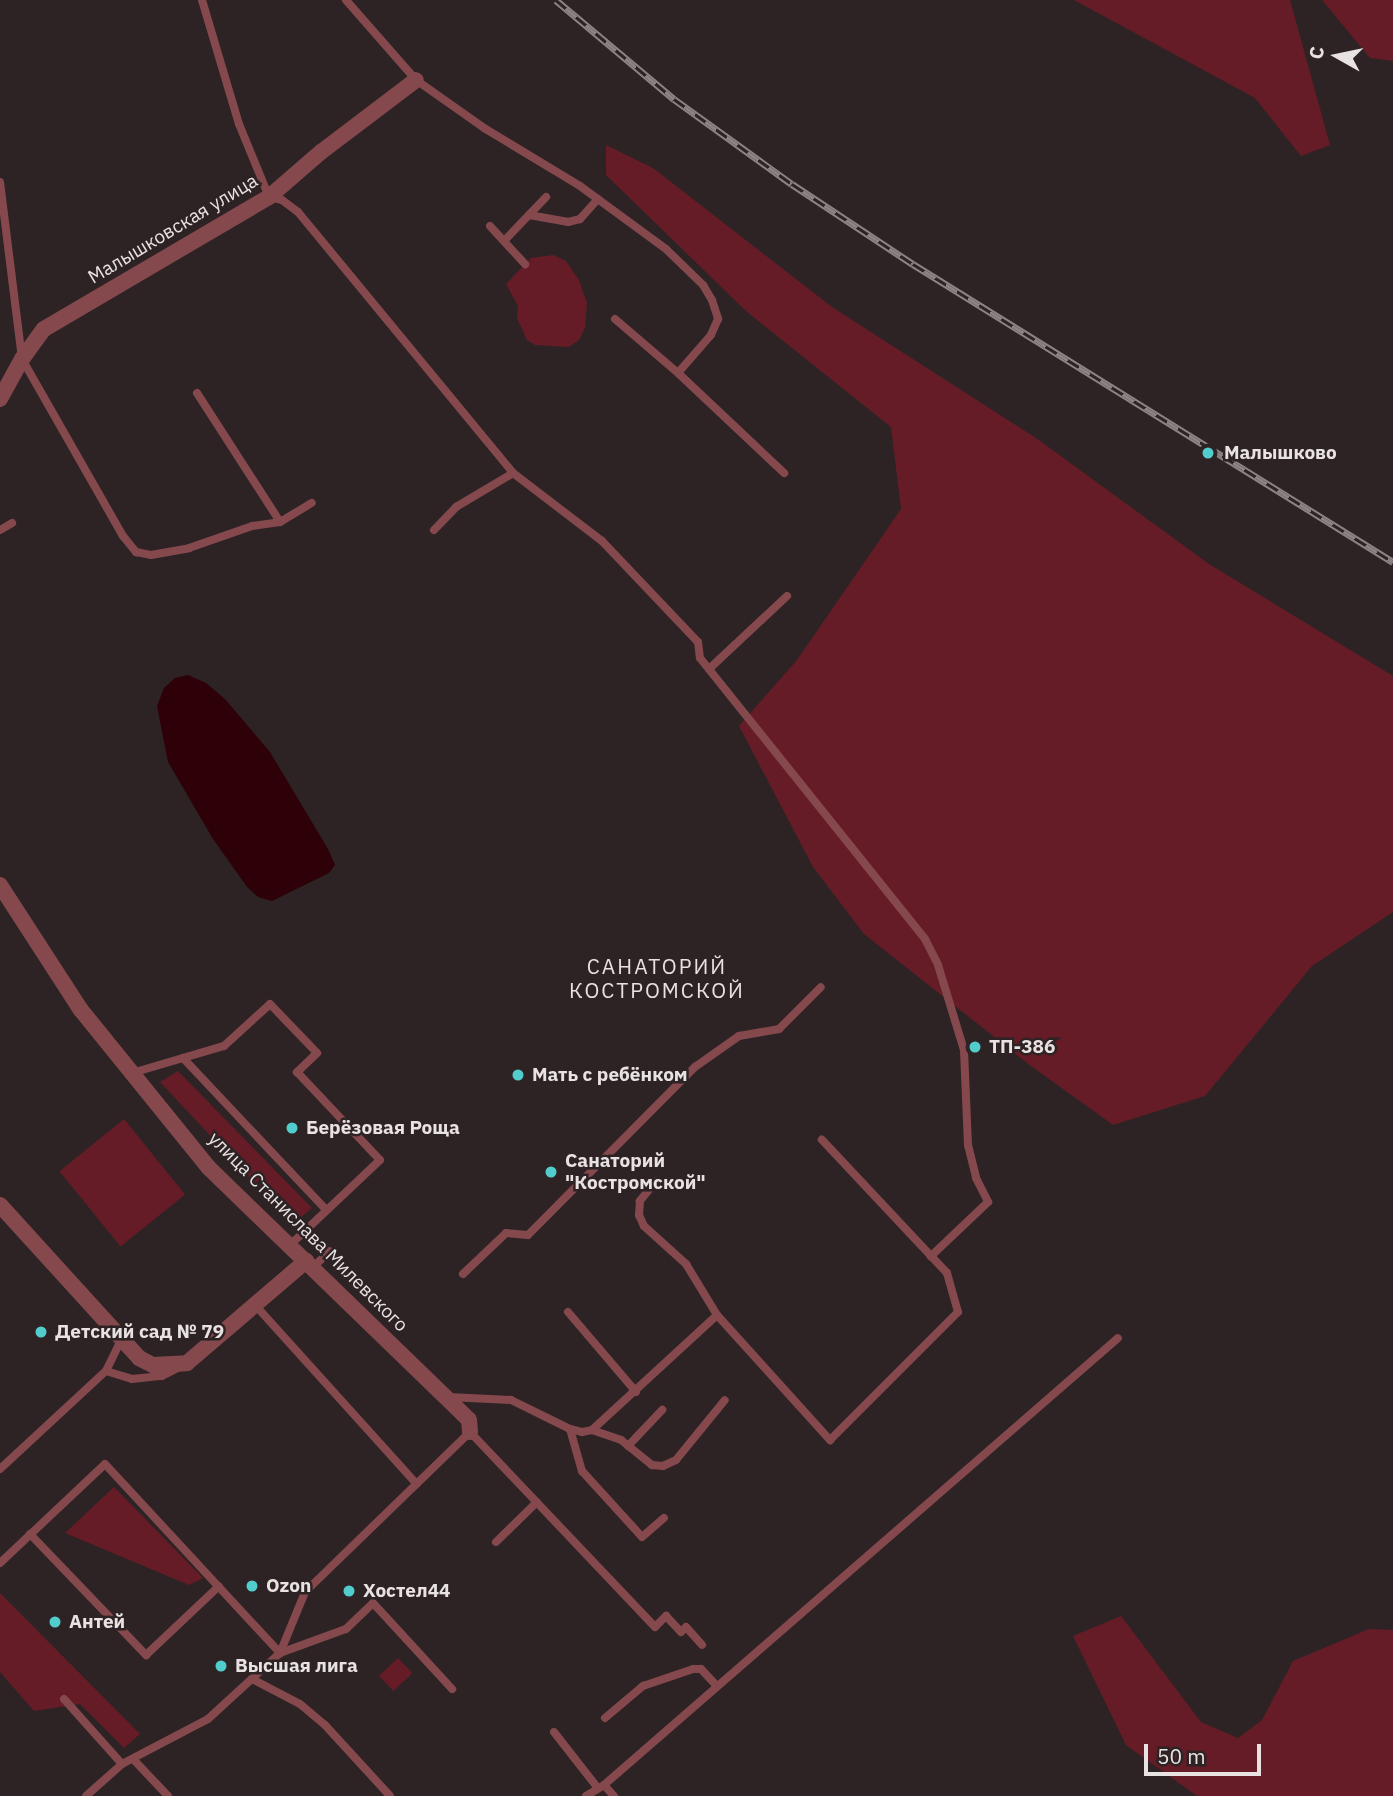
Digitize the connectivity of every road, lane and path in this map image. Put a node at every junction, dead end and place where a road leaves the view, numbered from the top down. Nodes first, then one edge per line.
1 (202, 0) edge
2 (346, 0) edge
3 (415, 80) junction
4 (0, 182) edge
5 (269, 197) junction
6 (546, 197) dead end
7 (598, 200) junction
8 (529, 215) junction
9 (490, 226) dead end
10 (504, 241) junction
11 (525, 264) dead end
12 (615, 319) dead end
13 (22, 359) junction
14 (678, 373) junction
15 (197, 393) dead end
16 (0, 399) edge
17 (513, 473) junction
18 (784, 473) dead end
19 (312, 503) dead end
20 (279, 522) junction
21 (12, 523) dead end
22 (0, 530) edge
23 (434, 530) dead end
24 (787, 596) dead end
25 (709, 669) junction
26 (0, 885) edge
27 (821, 987) dead end
28 (183, 1058) junction
29 (132, 1073) junction
30 (822, 1140) dead end
31 (656, 1181) dead end
32 (0, 1205) edge
33 (326, 1210) junction
34 (290, 1245) junction
35 (330, 1251) dead end
36 (931, 1256) junction
37 (310, 1264) junction
38 (463, 1274) dead end
39 (255, 1305) junction
40 (568, 1312) dead end
41 (717, 1315) junction
42 (122, 1338) junction
43 (1118, 1338) dead end
44 (187, 1363) junction
45 (106, 1371) junction
46 (636, 1392) junction
47 (445, 1397) junction
48 (725, 1400) dead end
49 (662, 1410) dead end
50 (570, 1429) junction
51 (592, 1430) junction
52 (470, 1432) junction
53 (628, 1446) junction
54 (0, 1469) edge
55 (417, 1484) junction
56 (537, 1502) junction
57 (664, 1518) dead end
58 (30, 1534) junction
59 (496, 1542) dead end
60 (0, 1563) edge
61 (219, 1586) junction
62 (702, 1644) dead end
63 (280, 1653) junction
64 (252, 1679) junction
65 (717, 1686) junction
66 (452, 1689) dead end
67 (64, 1699) dead end
68 (604, 1718) dead end
69 (554, 1732) dead end
70 (133, 1759) junction
71 (122, 1764) junction
72 (600, 1786) junction
73 (86, 1796) edge
74 (168, 1796) edge
75 (390, 1796) edge
76 (586, 1796) edge
77 (614, 1796) edge

1 - 5 lane
2 - 3 lane
3 - 5 street, Малышковская улица
3 - 7 lane
4 - 13 lane
5 - 13 street, Малышковская улица
5 - 17 lane
6 - 8 lane
7 - 8 lane
7 - 14 lane
8 - 10 lane
9 - 10 lane
10 - 11 lane
12 - 14 lane
13 - 16 street, Малышковская улица
13 - 20 lane
14 - 18 lane
15 - 20 lane
17 - 23 lane
17 - 25 lane
19 - 20 lane
21 - 22 lane
24 - 25 lane
25 - 36 lane
26 - 29 street, улица Станислава Милевского
27 - 38 lane
28 - 29 lane
28 - 33 lane
28 - 33 lane
29 - 34 street, улица Станислава Милевского
30 - 36 lane
31 - 41 lane
32 - 42 street
33 - 34 lane
34 - 37 street, улица Станислава Милевского
35 - 37 lane
36 - 41 lane
37 - 39 street
37 - 47 street, улица Станислава Милевского
39 - 44 street
39 - 55 lane
40 - 46 lane
41 - 46 lane
42 - 44 street
42 - 45 lane
43 - 65 lane
44 - 45 lane
45 - 54 lane
46 - 51 lane
47 - 50 lane
47 - 52 street, улица Станислава Милевского
48 - 53 lane
49 - 53 lane
50 - 51 lane
50 - 57 lane
51 - 53 lane
52 - 55 lane
52 - 56 lane
55 - 63 lane
56 - 59 lane
56 - 62 lane
58 - 60 lane
58 - 61 lane
58 - 61 lane
61 - 63 lane
63 - 64 lane
63 - 66 lane
64 - 70 lane
64 - 75 lane
65 - 68 lane
65 - 72 lane
67 - 71 lane
69 - 72 lane
70 - 71 lane
70 - 74 lane
71 - 73 lane
72 - 76 lane
72 - 77 lane

